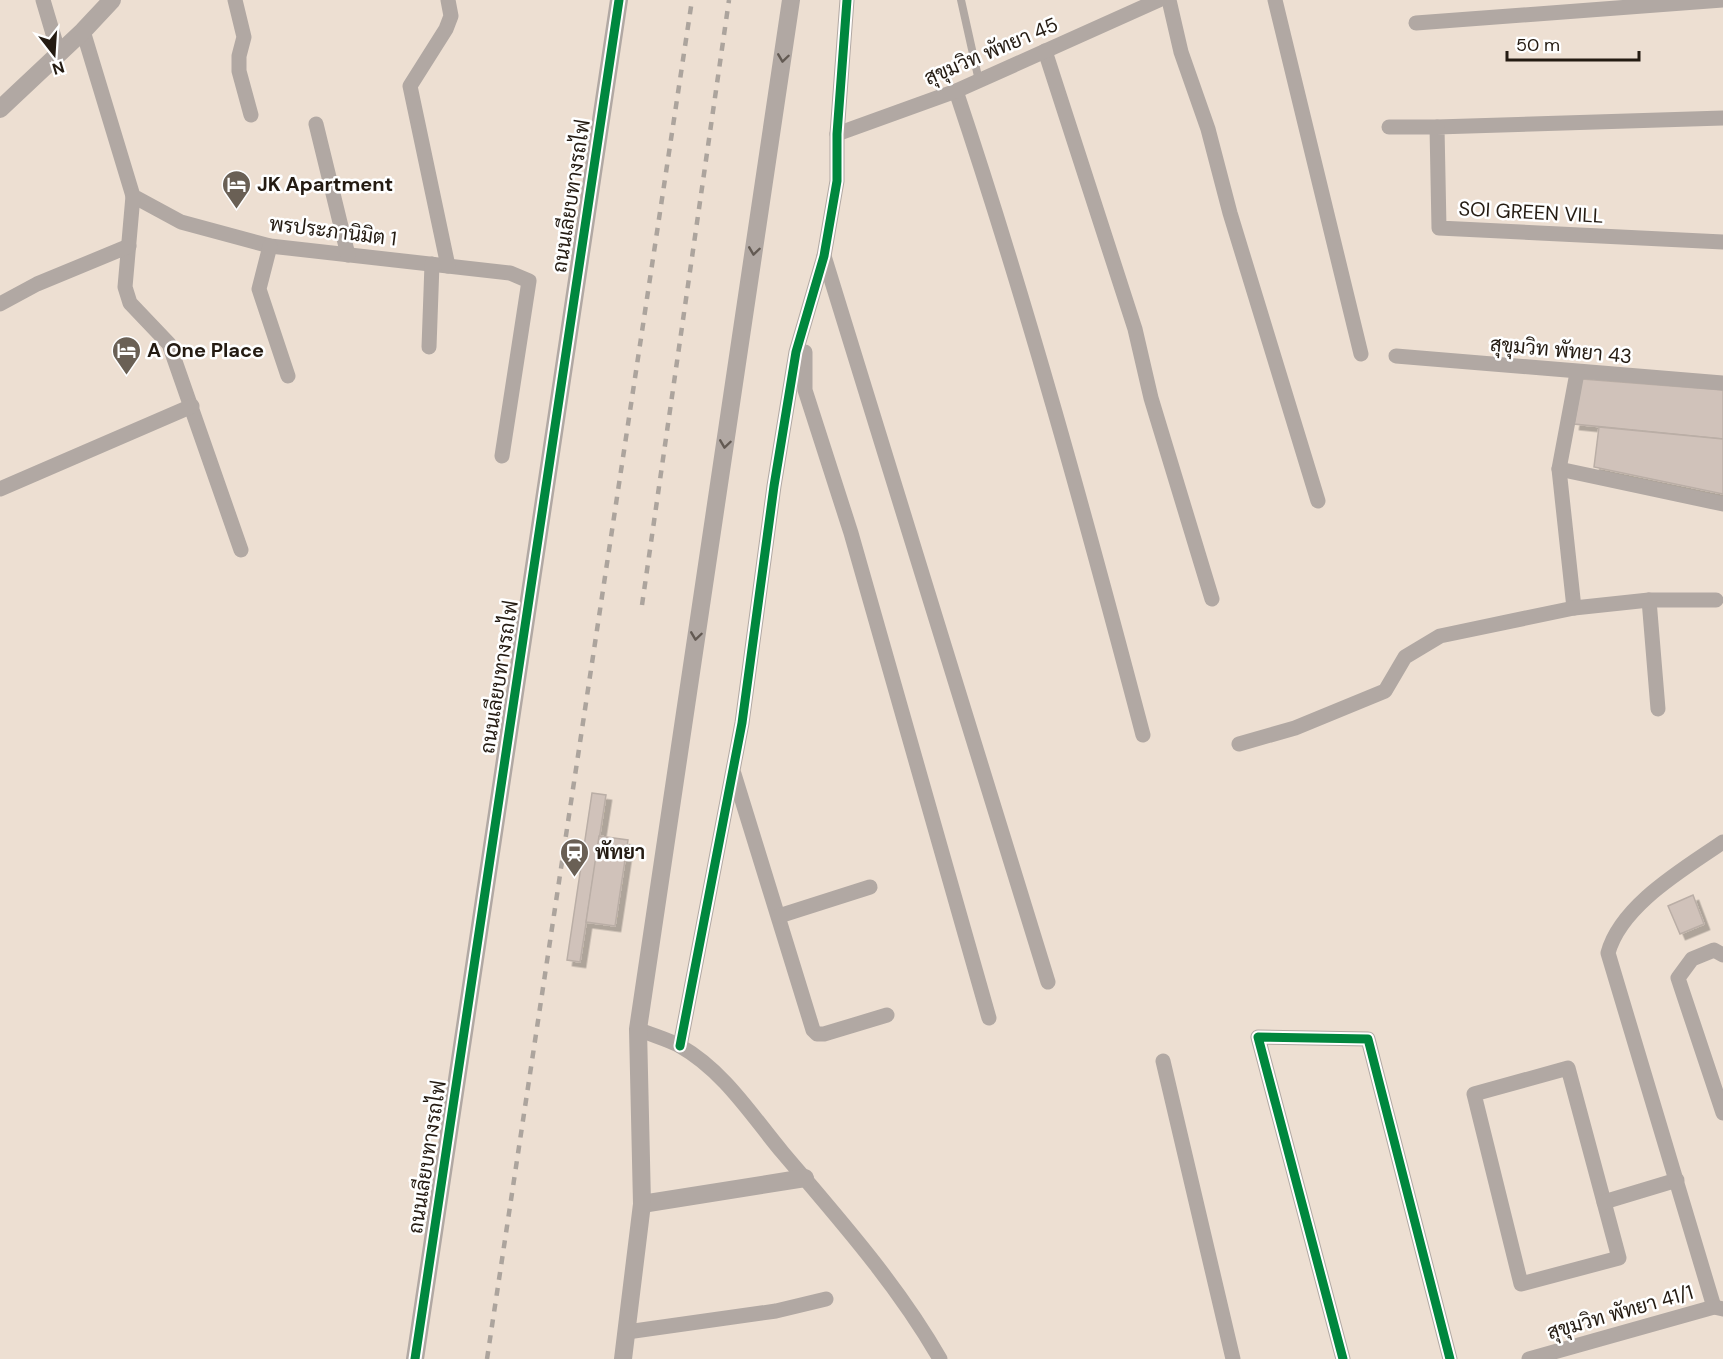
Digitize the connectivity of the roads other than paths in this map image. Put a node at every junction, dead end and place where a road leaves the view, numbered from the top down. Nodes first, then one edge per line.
1 (43, 0) edge
2 (112, 0) edge
3 (235, 0) edge
4 (448, 0) edge
5 (619, 0) edge
6 (791, 0) edge
7 (847, 0) edge
8 (961, 0) edge
9 (1159, 0) edge
10 (1169, 0) edge
11 (1275, 0) edge
12 (1723, 0) edge
13 (1416, 23) dead end
14 (83, 32) junction
15 (1045, 51) junction
16 (59, 54) junction
17 (979, 81) junction
18 (956, 91) junction
19 (0, 109) edge
20 (251, 115) dead end
21 (1723, 118) edge
22 (316, 124) dead end
23 (1389, 127) dead end
24 (1437, 127) junction
25 (837, 134) junction
26 (133, 196) junction
27 (1723, 242) edge
28 (129, 246) junction
29 (270, 246) junction
30 (348, 255) junction
31 (824, 256) junction
32 (432, 264) junction
33 (448, 266) junction
34 (818, 276) junction
35 (0, 304) edge
36 (429, 347) dead end
37 (1361, 354) dead end
38 (1396, 356) dead end
39 (1577, 373) junction
40 (288, 376) dead end
41 (1723, 384) edge
42 (192, 406) junction
43 (502, 456) dead end
44 (1559, 469) junction
45 (0, 489) edge
46 (1318, 501) dead end
47 (1723, 504) edge
48 (242, 550) dead end
49 (1212, 599) dead end
50 (1649, 600) junction
51 (1716, 600) dead end
52 (1574, 608) junction
53 (1658, 709) dead end
54 (1143, 735) dead end
55 (1239, 744) dead end
56 (733, 771) junction
57 (1723, 842) edge
58 (870, 887) dead end
59 (779, 916) junction
60 (1723, 955) edge
61 (1048, 982) dead end
62 (887, 1015) dead end
63 (989, 1018) dead end
64 (638, 1029) junction
65 (680, 1046) junction
66 (1163, 1061) dead end
67 (1723, 1113) edge
68 (805, 1178) junction
69 (1677, 1180) junction
70 (1604, 1202) junction
71 (642, 1204) junction
72 (826, 1299) dead end
73 (1719, 1308) edge
74 (627, 1332) junction
75 (415, 1359) edge
76 (623, 1359) edge
77 (940, 1359) edge
78 (1233, 1359) edge
79 (1343, 1359) edge
80 (1450, 1359) edge
81 (1529, 1359) edge

1 - 16 street
2 - 14 street
3 - 20 street
4 - 33 street
5 - 75 street, ถนนเลียบทางรถไฟ
6 -> 64 street
7 - 25 street
8 - 17 lane
9 - 15 street, สุขุมวิท พัทยา 45
10 - 46 street
11 - 37 street
12 - 13 street
14 - 16 street
14 - 26 street
15 - 17 street, สุขุมวิท พัทยา 45
15 - 49 street
16 - 19 street
17 - 18 street, สุขุมวิท พัทยา 45
18 - 25 street, สุขุมวิท พัทยา 45
18 - 54 street
21 - 24 street
22 - 30 street
23 - 24 street
24 - 27 street, SOI GREEN VILL
25 - 31 street
26 - 28 street
26 - 29 street, พรประภานิมิต 1
28 - 35 street
28 - 42 street
29 - 30 street, พรประภานิมิต 1
29 - 40 street
30 - 32 street, พรประภานิมิต 1
31 - 34 street
31 - 61 street
32 - 33 street, พรประภานิมิต 1
32 - 36 street
33 - 43 street, พรประภานิมิต 1
34 - 56 street
34 - 63 street
38 - 39 street, สุขุมวิท พัทยา 43
39 - 41 street, สุขุมวิท พัทยา 43
39 - 44 street
42 - 45 street
42 - 48 street
44 - 47 street
44 - 52 street
50 - 51 street
50 - 52 street
50 - 53 street
52 - 55 street
56 - 59 street
56 - 65 street
57 - 69 street
58 - 59 street
59 - 62 street
60 - 67 street
64 - 65 street
64 - 71 street
65 - 68 street
66 - 78 street
68 - 71 street
68 - 77 street
69 - 70 street
69 - 73 street
70 - 70 street
71 - 74 street
72 - 74 street
73 - 81 street, สุขุมวิท พัทยา 41/1
74 - 76 street
79 - 80 street

